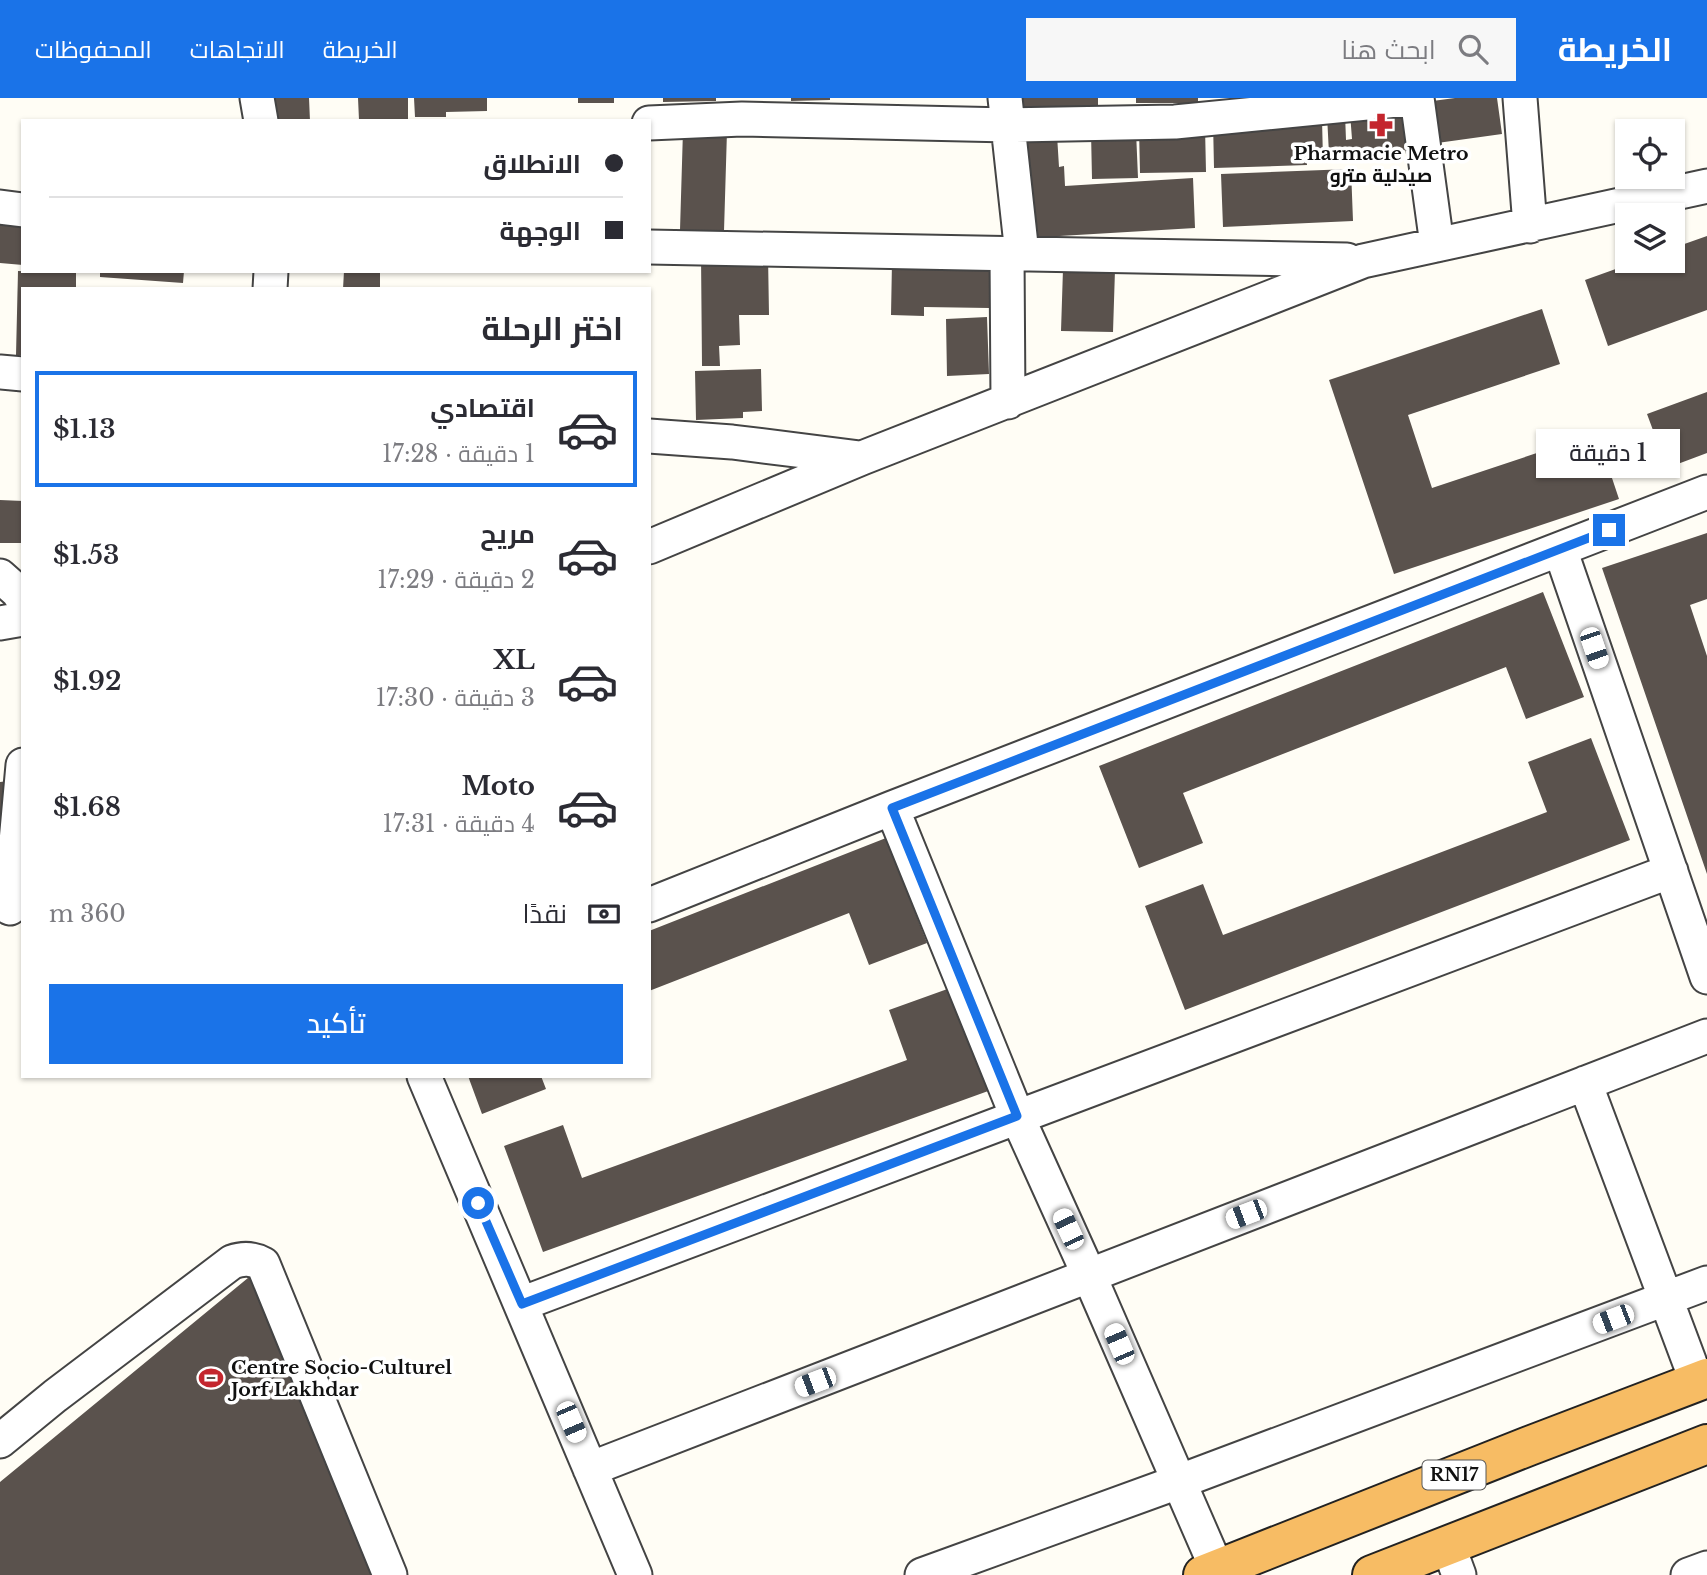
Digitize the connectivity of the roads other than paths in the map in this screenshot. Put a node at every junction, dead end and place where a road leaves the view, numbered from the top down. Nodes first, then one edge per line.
1 (257, 98) edge
2 (1417, 98) edge
3 (1520, 98) edge
4 (739, 109) edge
5 (1007, 112) edge
6 (261, 119) edge
7 (651, 123) edge
8 (1707, 186) edge
9 (0, 207) edge
10 (21, 210) edge
11 (1530, 226) junction
12 (1437, 245) junction
13 (651, 247) edge
14 (1015, 254) junction
15 (1363, 261) junction
16 (0, 372) edge
17 (21, 374) edge
18 (1008, 402) junction
19 (651, 436) edge
20 (862, 458) junction
21 (1707, 492) edge
22 (651, 546) edge
23 (1560, 549) junction
24 (0, 576) edge
25 (21, 597) edge
26 (21, 620) edge
27 (0, 623) edge
28 (21, 765) edge
29 (0, 766) edge
30 (21, 789) edge
31 (892, 808) junction
32 (1671, 871) junction
33 (651, 904) edge
34 (11, 908) edge
35 (1707, 977) edge
36 (1707, 1036) edge
37 (425, 1078) edge
38 (1585, 1083) junction
39 (1017, 1116) junction
40 (1089, 1275) junction
41 (1707, 1283) edge
42 (1664, 1299) junction
43 (522, 1304) junction
44 (1702, 1380) edge
45 (0, 1441) edge
46 (1707, 1444) edge
47 (590, 1469) junction
48 (1178, 1482) junction
49 (1453, 1560) edge
50 (1707, 1567) edge
51 (1210, 1572) edge
52 (390, 1575) edge
53 (635, 1575) edge
54 (922, 1575) edge
55 (1372, 1575) edge
56 (1688, 1575) edge

1 - 6 street
2 - 5 street
2 - 12 street
3 - 11 street
4 - 5 street
4 - 7 street
5 - 14 street
8 - 11 street
9 - 10 street
11 - 12 street
12 - 15 street
13 - 14 street
14 - 15 street
14 - 18 street
15 - 18 street
16 - 17 street
18 - 20 street
19 - 20 street
20 - 22 street
21 - 23 street
23 - 31 street
23 - 32 street
24 - 25 street
26 - 27 street
28 - 29 street
30 - 34 street
31 - 33 street
31 - 39 street
32 - 35 street
32 - 39 street
36 - 38 street
37 - 43 street
38 - 40 street
38 - 42 street
39 - 40 street
39 - 43 street
40 - 47 street
40 - 48 street
41 - 42 street
42 - 44 street
42 - 48 street
43 - 47 street
44 - 51 highway, RN17
45 - 52 street
46 - 49 highway
47 - 53 street
48 - 51 street
48 - 54 street
49 - 55 highway
50 - 56 street

